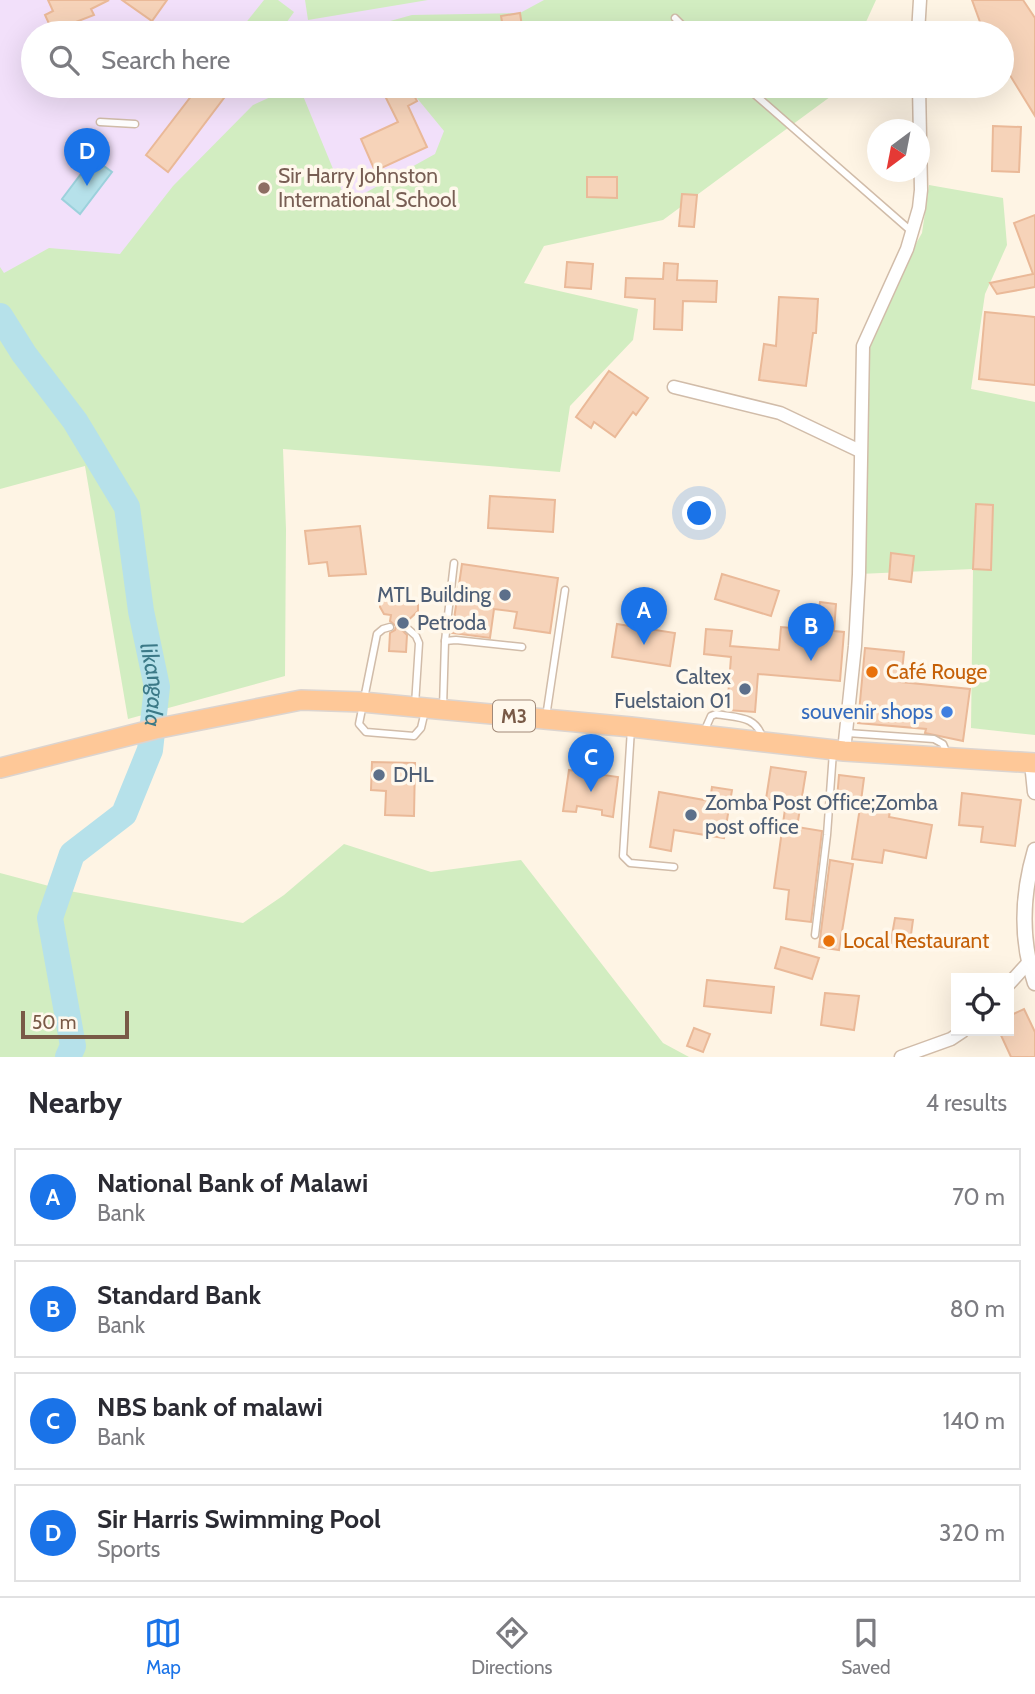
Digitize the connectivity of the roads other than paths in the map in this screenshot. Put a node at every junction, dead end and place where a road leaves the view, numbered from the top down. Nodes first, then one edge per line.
1 (920, 0) edge
2 (675, 18) dead end
3 (678, 21) edge
4 (919, 21) edge
5 (759, 98) edge
6 (919, 98) edge
7 (100, 122) dead end
8 (135, 124) dead end
9 (913, 232) junction
10 (674, 387) dead end
11 (860, 451) junction
12 (454, 563) dead end
13 (565, 590) dead end
14 (390, 627) dead end
15 (407, 628) dead end
16 (445, 641) junction
17 (522, 647) dead end
18 (362, 702) junction
19 (428, 708) junction
20 (546, 719) junction
21 (631, 727) junction
22 (841, 745) junction
23 (1034, 763) edge
24 (0, 768) edge
25 (1035, 792) edge
26 (1035, 850) edge
27 (674, 867) dead end
28 (816, 935) dead end
29 (1028, 963) junction
30 (1014, 978) edge
31 (1035, 983) edge
32 (956, 1036) edge
33 (901, 1057) edge

1 - 4 street
2 - 3 lane
5 - 9 lane
6 - 9 street
7 - 8 lane
9 - 11 street
10 - 11 street
11 - 22 street
12 - 16 lane
13 - 20 lane
14 - 18 lane
15 - 19 lane
16 - 17 lane
16 - 19 lane
18 - 19 highway, M3
18 - 19 lane
18 - 24 highway, M3
19 - 20 highway, M3
20 - 21 highway, M3
21 - 22 highway, M3
21 - 27 lane
22 - 23 highway, M3
22 - 28 lane
23 - 25 street
26 - 29 street
29 - 30 street
29 - 31 street
32 - 33 street

